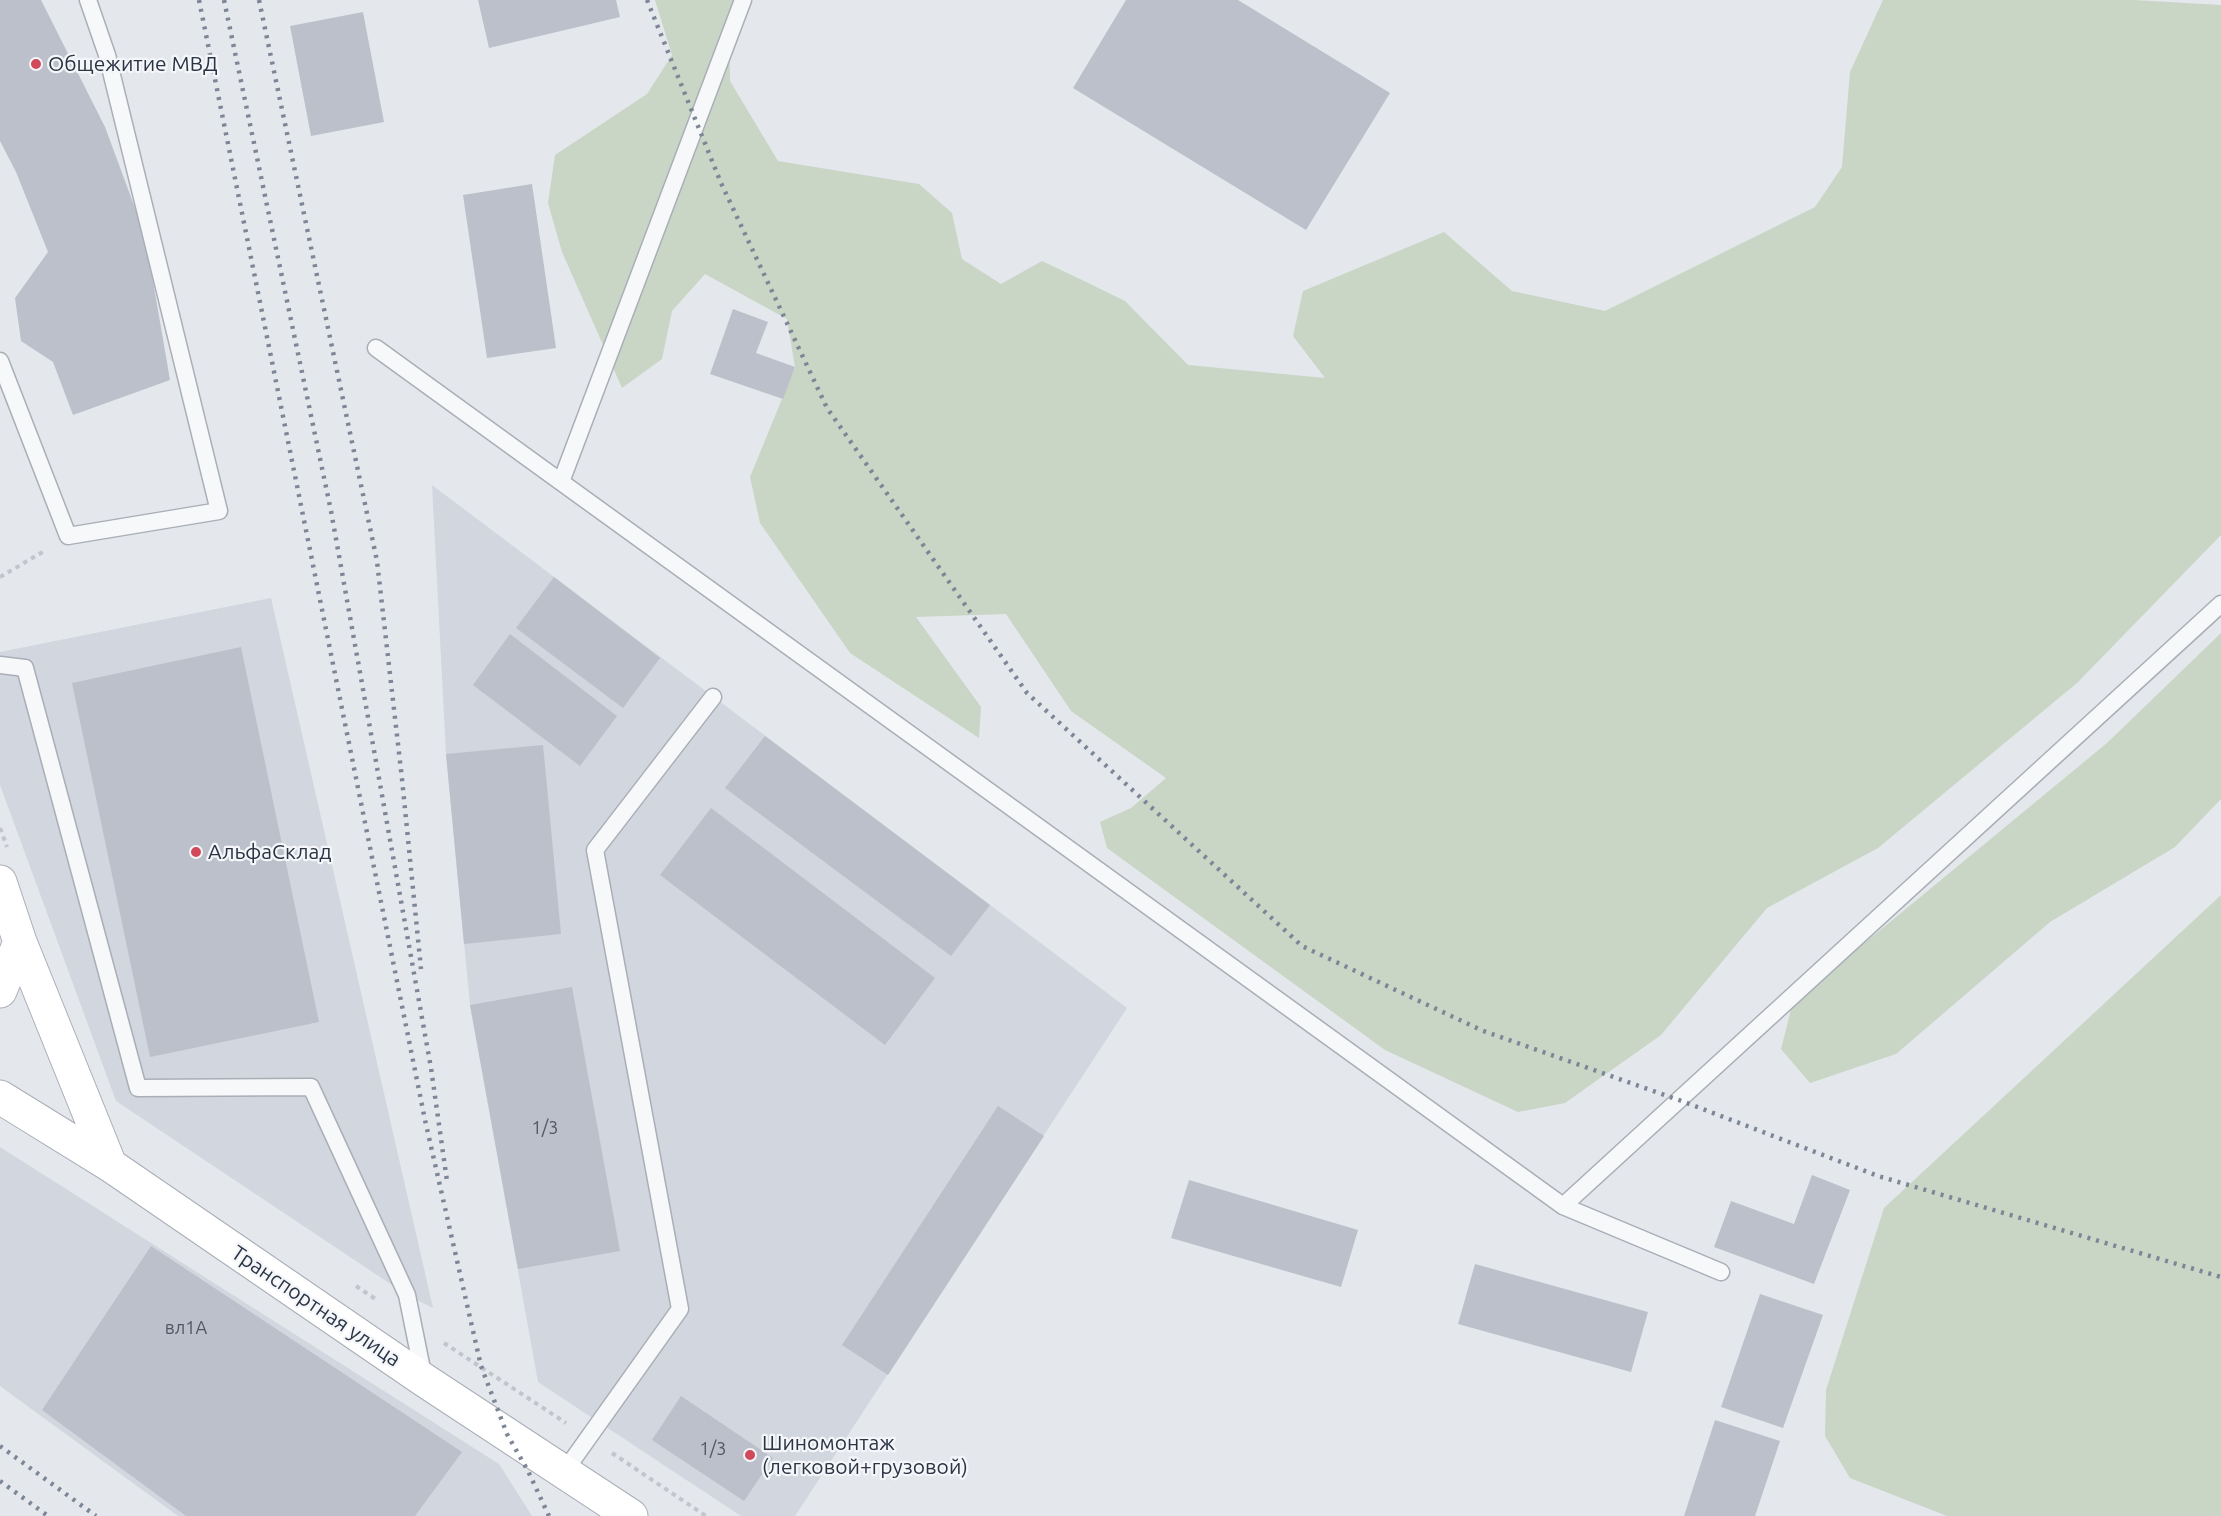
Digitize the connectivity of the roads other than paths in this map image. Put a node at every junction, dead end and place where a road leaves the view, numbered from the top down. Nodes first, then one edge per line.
1 (88, 0) edge
2 (743, 0) edge
3 (376, 348) dead end
4 (0, 361) edge
5 (561, 482) junction
6 (2221, 604) edge
7 (0, 665) edge
8 (713, 697) dead end
9 (0, 882) edge
10 (20, 942) junction
11 (0, 991) edge
12 (0, 1097) edge
13 (110, 1166) junction
14 (1563, 1206) junction
15 (1721, 1272) dead end
16 (424, 1380) junction
17 (564, 1472) junction
18 (631, 1516) edge

1 - 4 lane
2 - 5 lane
3 - 5 lane
5 - 14 lane
6 - 14 lane
7 - 16 lane
8 - 17 lane
9 - 10 street
10 - 11 street
10 - 13 street
12 - 13 street, Транспортная улица
13 - 16 street, Транспортная улица
14 - 15 lane
16 - 17 street, Транспортная улица
17 - 18 street, Транспортная улица

